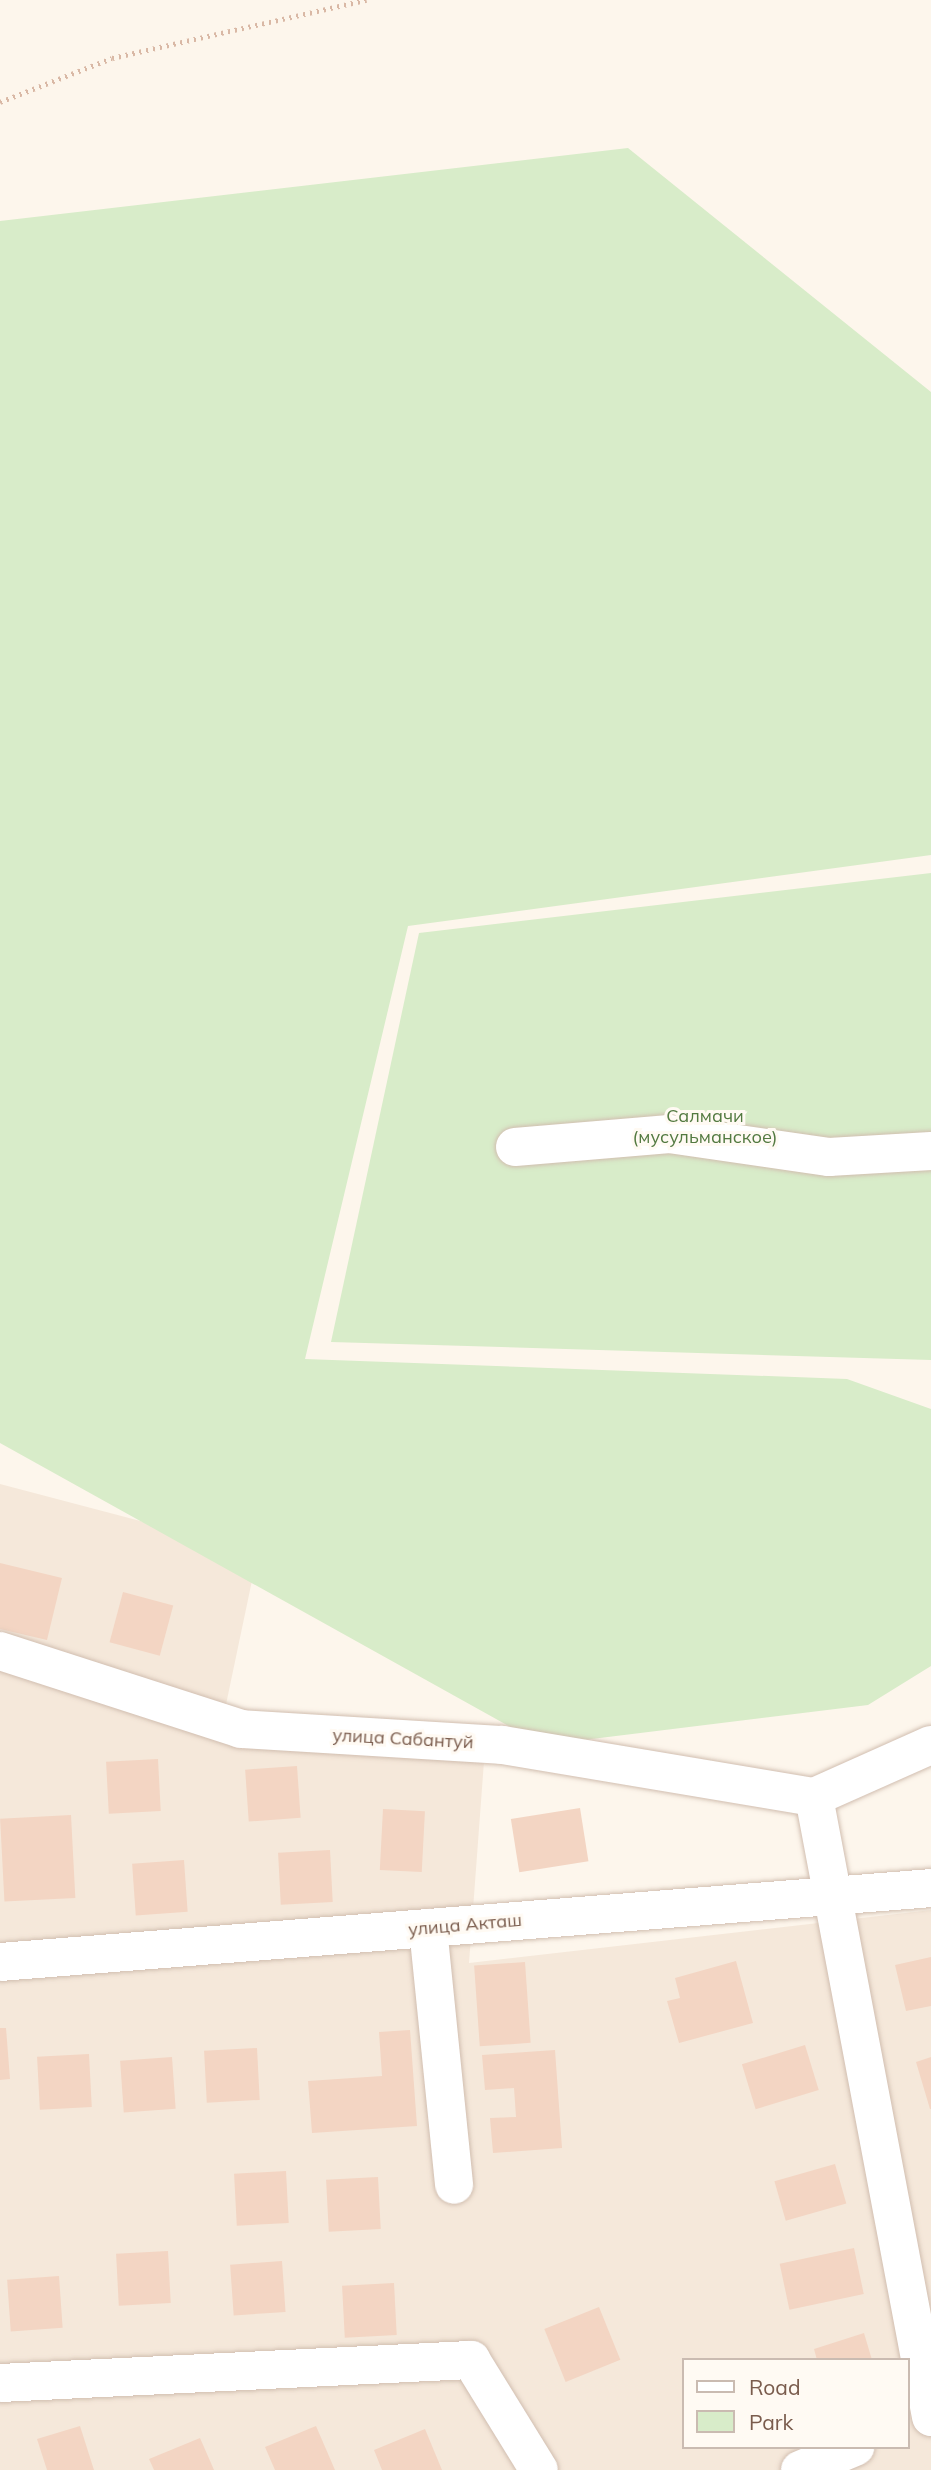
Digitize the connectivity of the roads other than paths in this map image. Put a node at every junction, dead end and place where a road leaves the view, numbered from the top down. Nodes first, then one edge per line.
1 (516, 1147) dead end
2 (931, 1151) edge
3 (0, 1651) edge
4 (931, 1745) edge
5 (814, 1797) junction
6 (931, 1888) edge
7 (833, 1895) junction
8 (428, 1928) junction
9 (0, 1962) edge
10 (454, 2185) dead end
11 (0, 2383) edge
12 (931, 2416) edge
13 (910, 2424) edge
14 (850, 2449) edge
15 (539, 2470) edge
16 (800, 2470) edge

1 - 2 street
3 - 5 street, улица Сабантуй
4 - 5 street
5 - 7 street
6 - 7 street, улица Акташ
7 - 8 street, улица Акташ
7 - 12 street
8 - 9 street, улица Акташ
8 - 10 street
11 - 15 street
12 - 13 street
14 - 16 street

